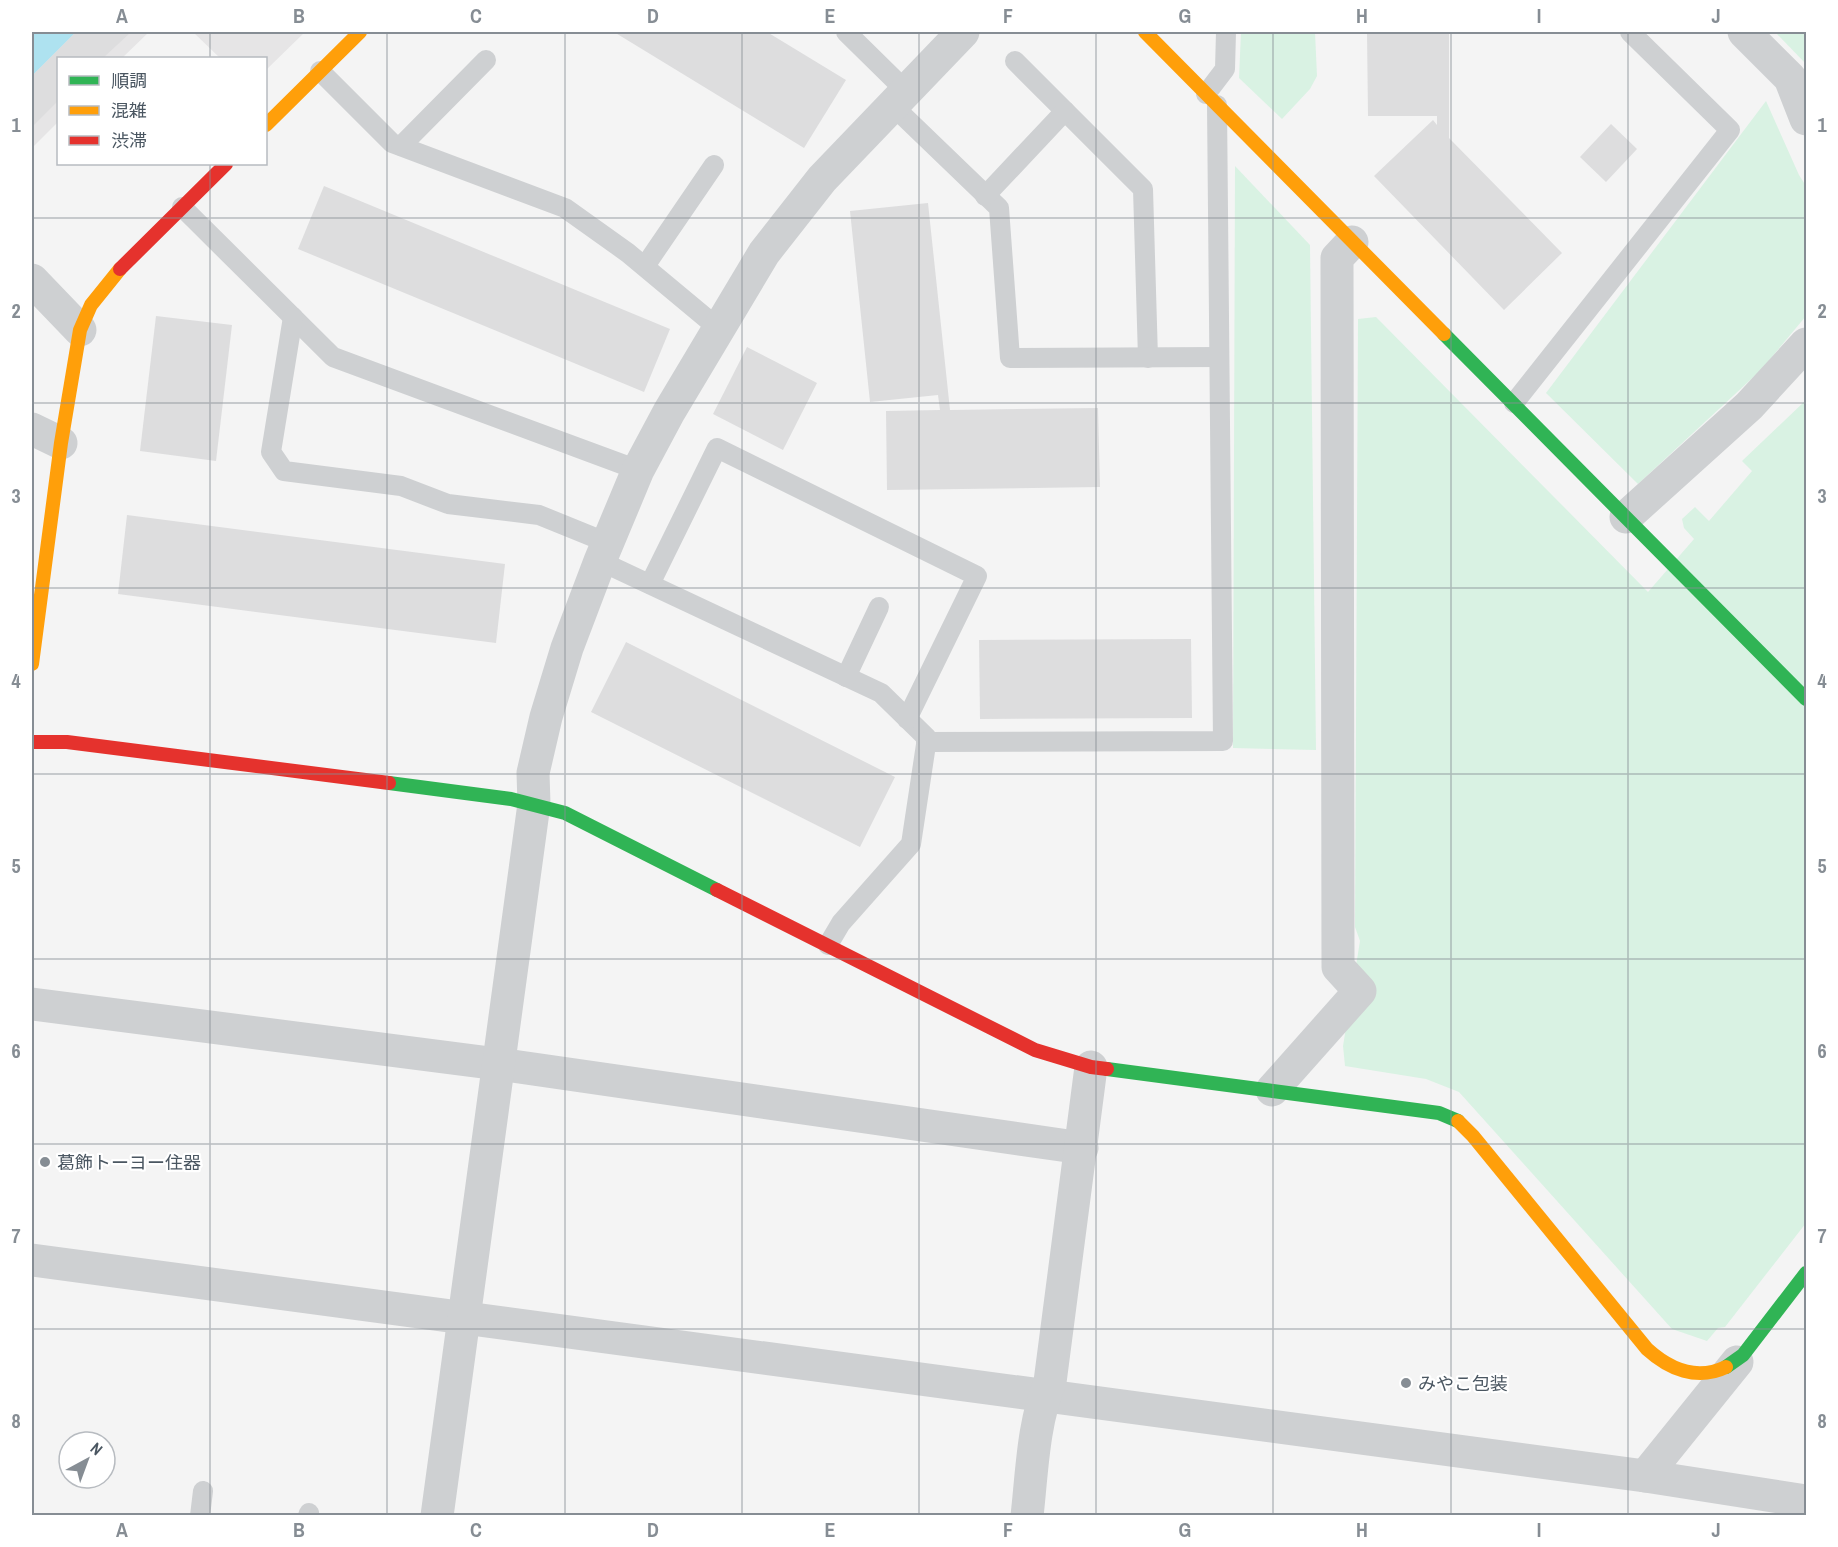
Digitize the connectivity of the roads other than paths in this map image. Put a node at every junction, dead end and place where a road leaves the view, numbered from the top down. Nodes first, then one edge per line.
1 (360, 32) edge
2 (846, 32) edge
3 (963, 32) edge
4 (1145, 32) edge
5 (1226, 32) edge
6 (1630, 32) edge
7 (1744, 32) edge
8 (486, 60) dead end
9 (1015, 61) dead end
10 (320, 71) junction
11 (899, 98) junction
12 (1212, 99) junction
13 (1065, 111) junction
14 (1806, 119) edge
15 (267, 124) edge
16 (401, 146) junction
17 (225, 165) edge
18 (714, 165) dead end
19 (986, 196) junction
20 (182, 207) junction
21 (1352, 242) junction
22 (645, 266) junction
23 (32, 280) edge
24 (292, 317) junction
25 (718, 328) junction
26 (80, 330) junction
27 (1806, 344) edge
28 (1219, 357) junction
29 (1148, 358) junction
30 (1514, 403) junction
31 (32, 429) edge
32 (61, 443) junction
33 (638, 471) junction
34 (1626, 517) junction
35 (604, 552) junction
36 (650, 584) junction
37 (879, 607) dead end
38 (32, 664) edge
39 (846, 677) junction
40 (1806, 699) edge
41 (908, 718) junction
42 (32, 742) edge
43 (926, 742) junction
44 (534, 804) junction
45 (828, 945) junction
46 (32, 1004) edge
47 (498, 1064) junction
48 (1090, 1067) junction
49 (1272, 1090) junction
50 (1082, 1148) junction
51 (32, 1260) edge
52 (1806, 1273) edge
53 (464, 1318) junction
54 (1737, 1362) junction
55 (1044, 1397) junction
56 (1645, 1476) junction
57 (204, 1491) dead end
58 (1806, 1501) edge
59 (200, 1515) edge
60 (436, 1515) edge
61 (1027, 1515) edge

1 - 10 street
2 - 11 lane
3 - 11 street
4 - 12 street
5 - 12 lane
6 - 30 lane
7 - 14 street
8 - 16 lane
9 - 13 lane
10 - 15 street
10 - 16 lane
11 - 19 lane
11 - 25 street
12 - 21 street
12 - 28 lane
13 - 19 lane
13 - 29 lane
16 - 22 lane
17 - 20 street
18 - 22 lane
19 - 29 lane
20 - 24 lane
20 - 26 street
21 - 30 street
21 - 49 street
22 - 25 lane
23 - 26 street
24 - 33 lane
24 - 35 lane
25 - 33 street
26 - 32 street
27 - 34 street
28 - 29 lane
28 - 43 lane
30 - 34 street
31 - 32 street
32 - 38 street
33 - 35 street
34 - 40 street
35 - 36 lane
35 - 44 street
36 - 39 lane
36 - 41 lane
37 - 39 lane
39 - 41 lane
41 - 43 lane
42 - 44 street
43 - 45 lane
44 - 45 street
44 - 47 street
45 - 48 street
46 - 47 street
47 - 50 street
47 - 53 street
48 - 49 street
48 - 50 street
49 - 54 street
50 - 55 street
51 - 53 street
52 - 54 street
53 - 55 street
53 - 60 street
54 - 56 street
55 - 56 street
55 - 61 street
56 - 58 street
57 - 59 lane

